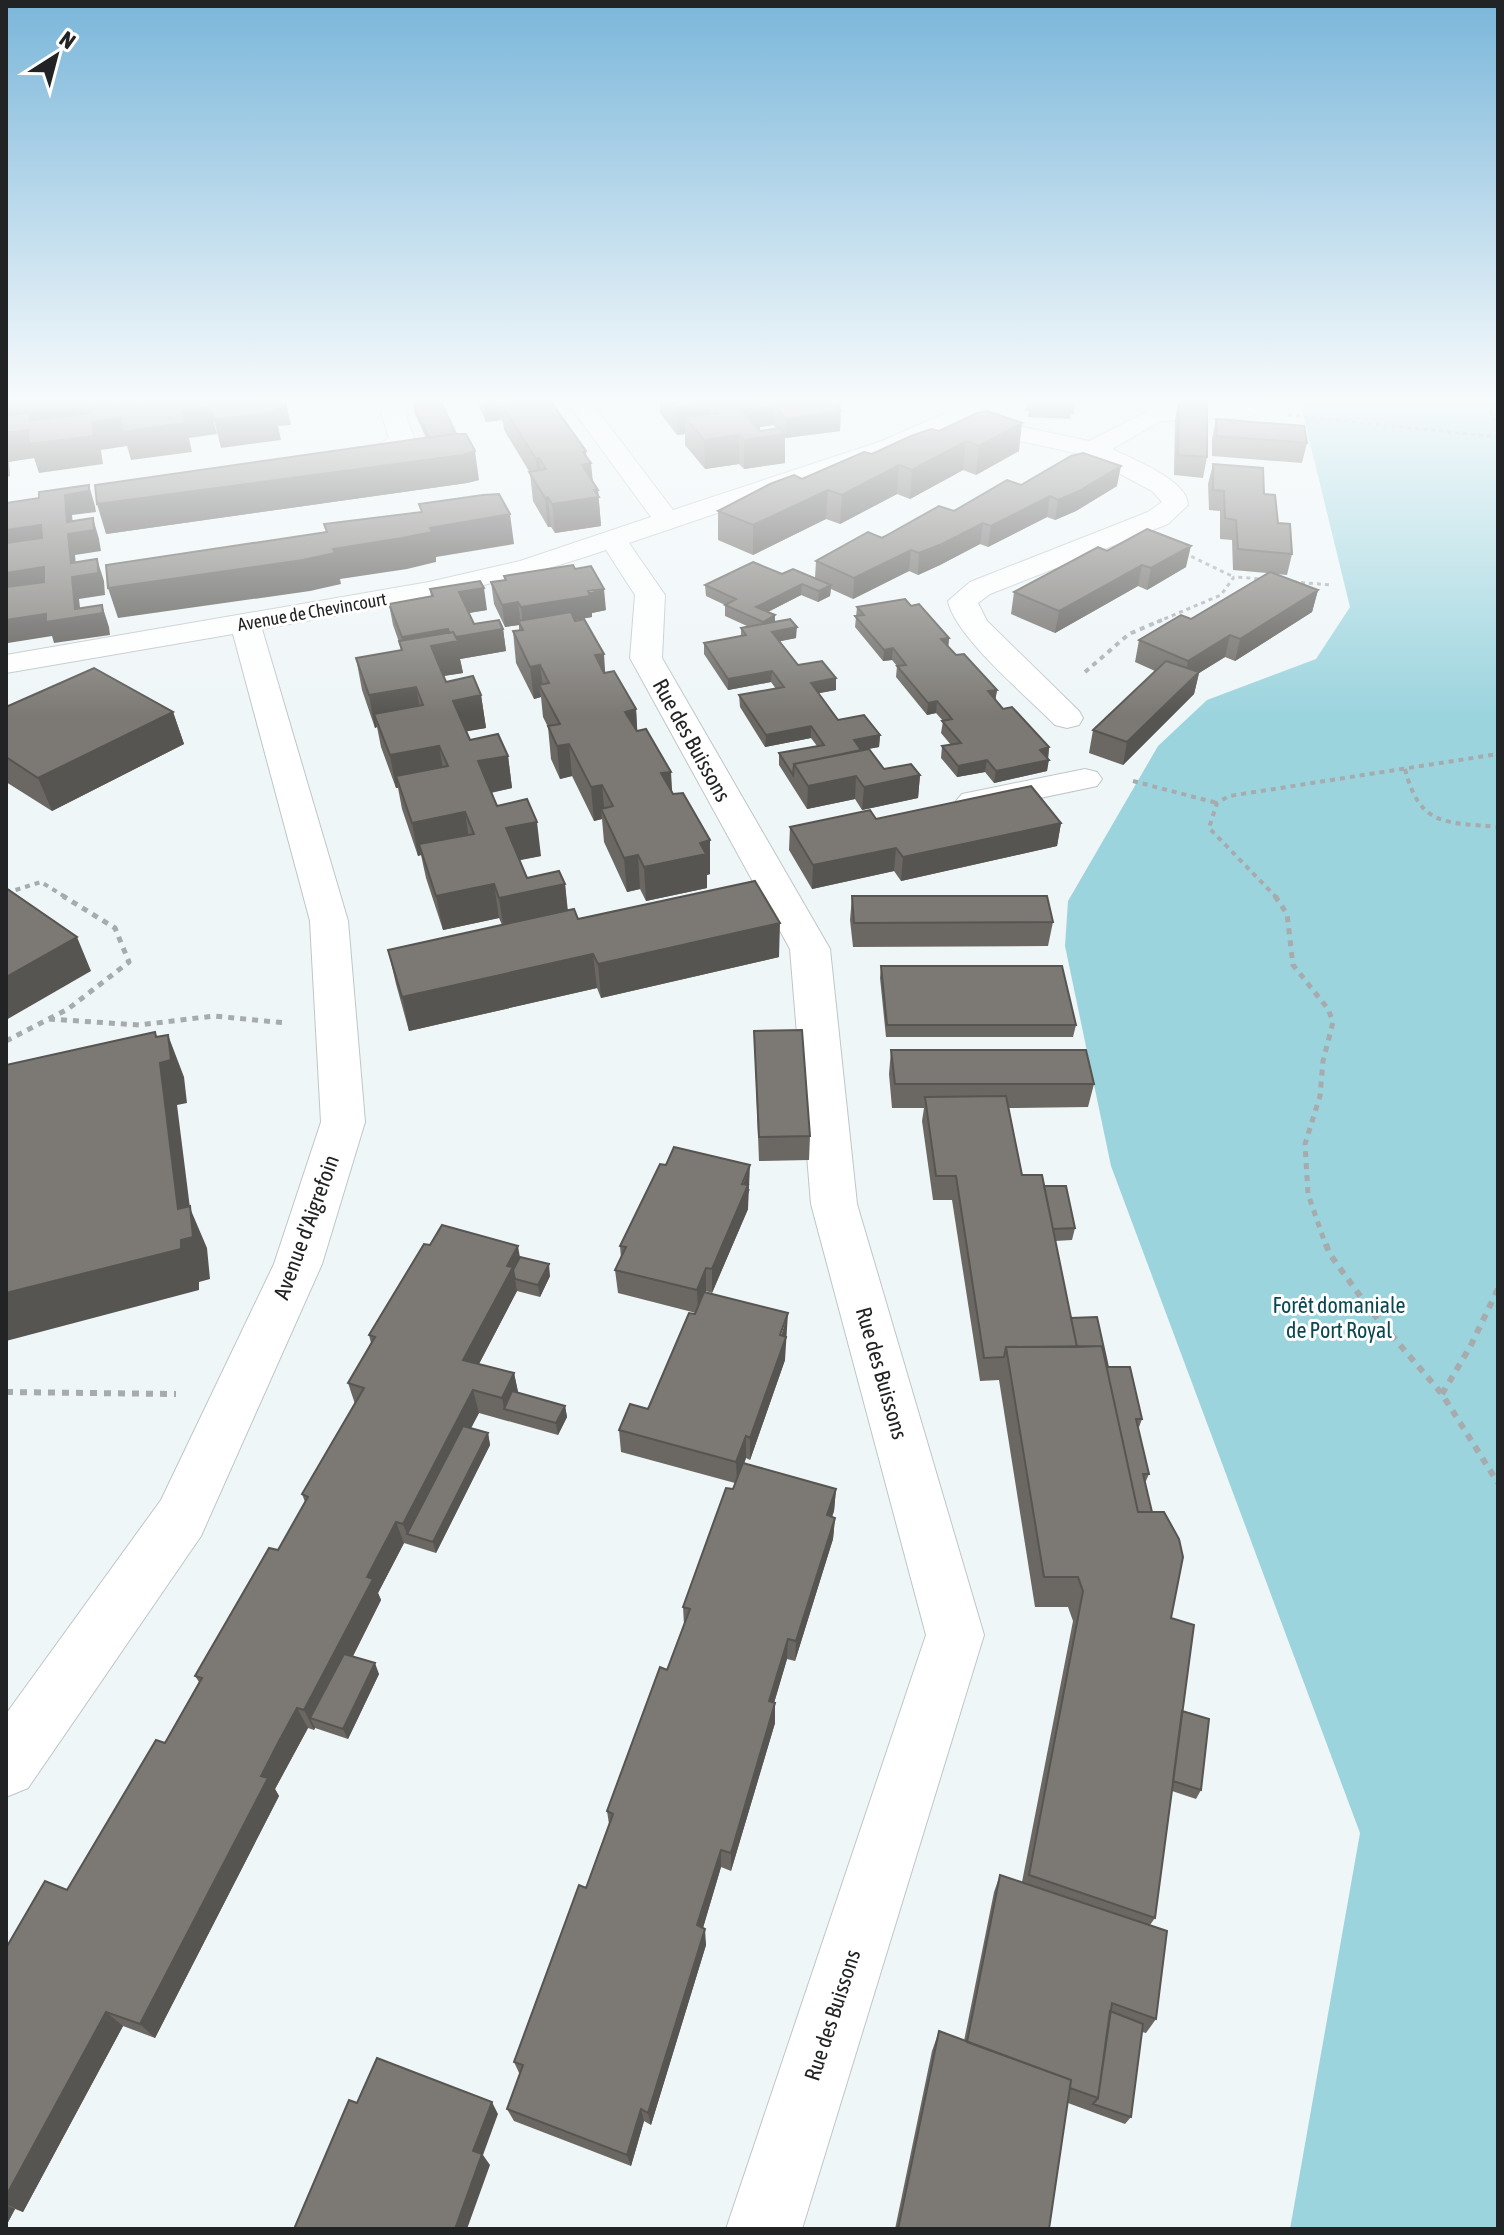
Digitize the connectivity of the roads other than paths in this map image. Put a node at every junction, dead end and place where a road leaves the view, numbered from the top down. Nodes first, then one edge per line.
1 (657, 506) edge
2 (708, 506) edge
3 (1173, 506) edge
4 (667, 520) junction
5 (613, 539) junction
6 (246, 625) junction
7 (6, 664) edge
8 (1059, 710) road end
9 (1085, 779) road end
10 (949, 806) edge
11 (6, 1766) edge
12 (764, 2229) edge

1 - 4 street
2 - 4 street, Avenue de Chevincourt
3 - 8 street
4 - 5 street, Avenue de Chevincourt
5 - 6 street, Avenue de Chevincourt
5 - 12 street, Rue des Buissons
6 - 7 street, Avenue de Chevincourt
6 - 11 street, Avenue d'Aigrefoin
9 - 10 street

